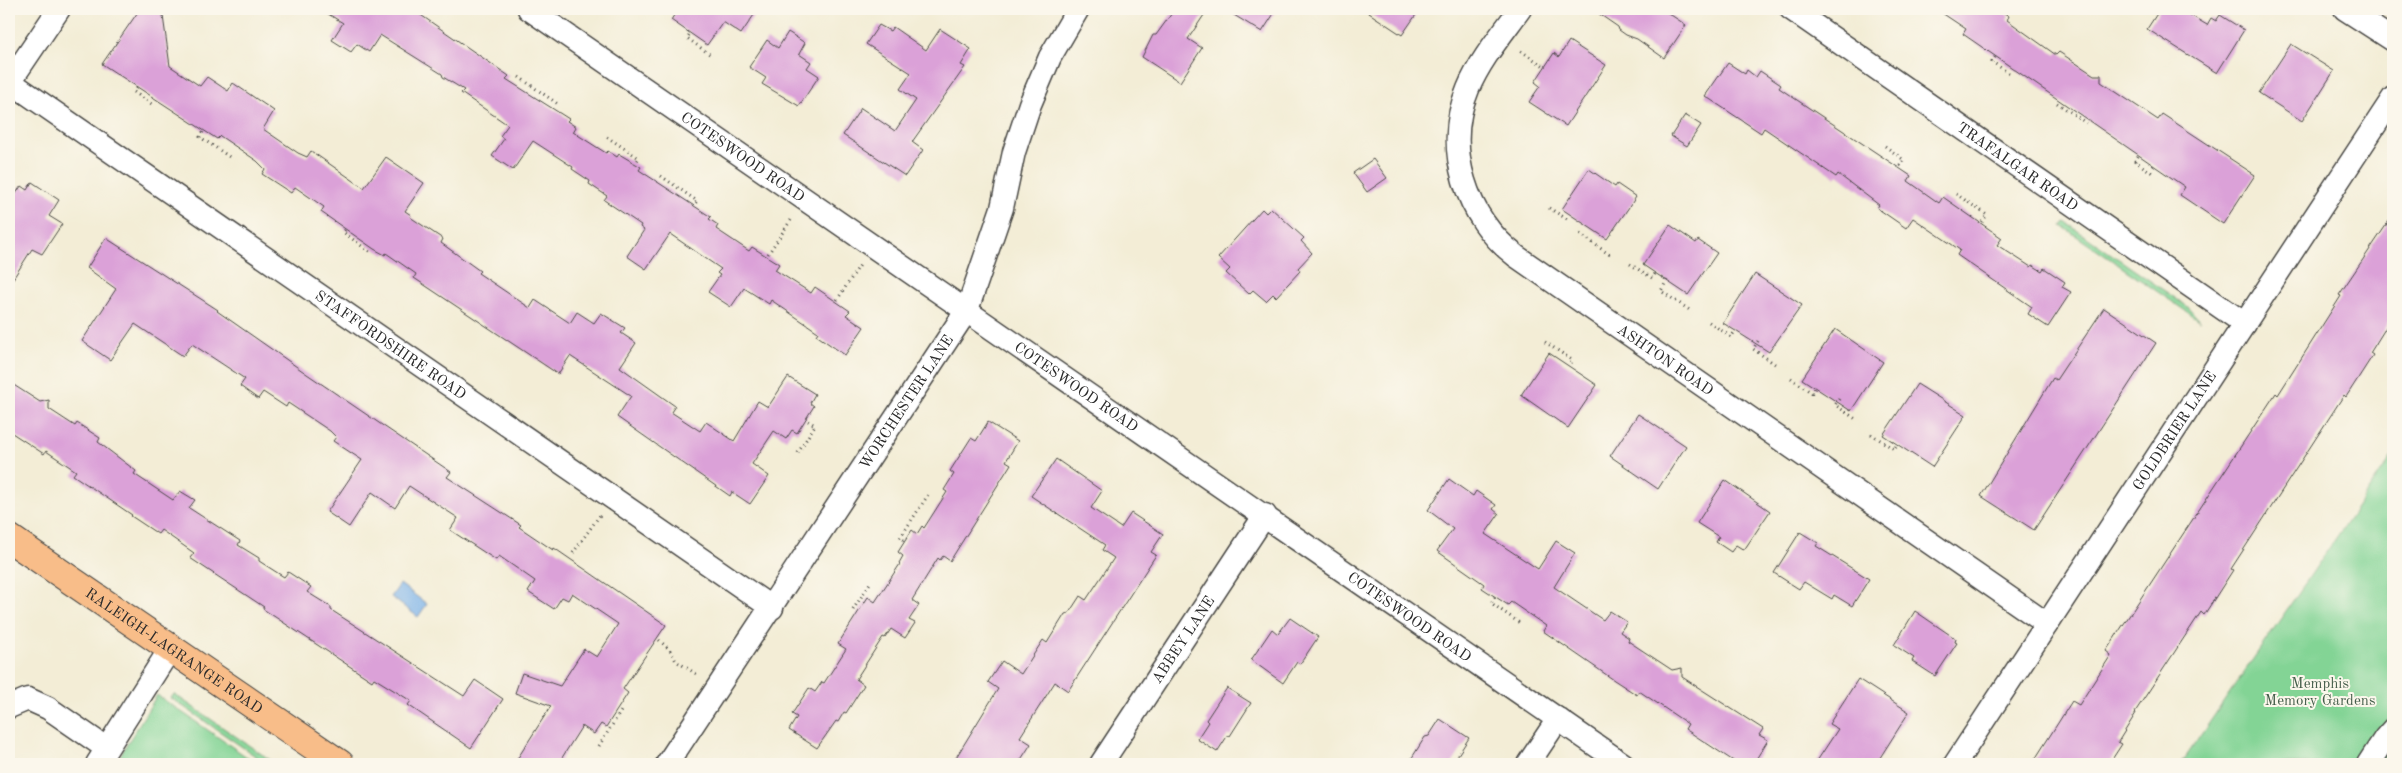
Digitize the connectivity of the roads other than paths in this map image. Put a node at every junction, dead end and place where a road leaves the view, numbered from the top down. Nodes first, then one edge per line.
1 (59, 9) edge
2 (529, 9) edge
3 (1078, 9) edge
4 (1520, 9) edge
5 (1791, 9) edge
6 (2345, 9) edge
7 (2393, 40) edge
8 (9, 82) edge
9 (2393, 98) edge
10 (967, 310) junction
11 (2245, 324) junction
12 (1265, 515) junction
13 (9, 538) edge
14 (772, 608) junction
15 (2047, 624) junction
16 (170, 649) junction
17 (9, 707) edge
18 (1558, 719) junction
19 (2393, 729) edge
20 (101, 756) edge
21 (340, 764) edge
22 (667, 764) edge
23 (1101, 764) edge
24 (1528, 764) edge
25 (1623, 764) edge
26 (1954, 764) edge
27 (2368, 764) edge

1 - 8 street
2 - 10 street, COTESWOOD ROAD
3 - 10 street, WORCHESTER LANE
4 - 15 street, ASHTON ROAD
5 - 11 street, TRAFALGAR ROAD
6 - 7 street
8 - 14 street, STAFFORDSHIRE ROAD
9 - 11 street, GOLDBRIER LANE
10 - 12 street, COTESWOOD ROAD
10 - 14 street, WORCHESTER LANE
11 - 15 street, GOLDBRIER LANE
12 - 18 street, COTESWOOD ROAD
12 - 23 street, ABBEY LANE
13 - 16 main road, RALEIGH-LAGRANGE ROAD
14 - 22 street, WORCHESTER LANE
15 - 26 street, GOLDBRIER LANE
16 - 20 street
16 - 21 main road, RALEIGH-LAGRANGE ROAD
17 - 20 street
18 - 24 street
18 - 25 street, COTESWOOD ROAD
19 - 27 street

